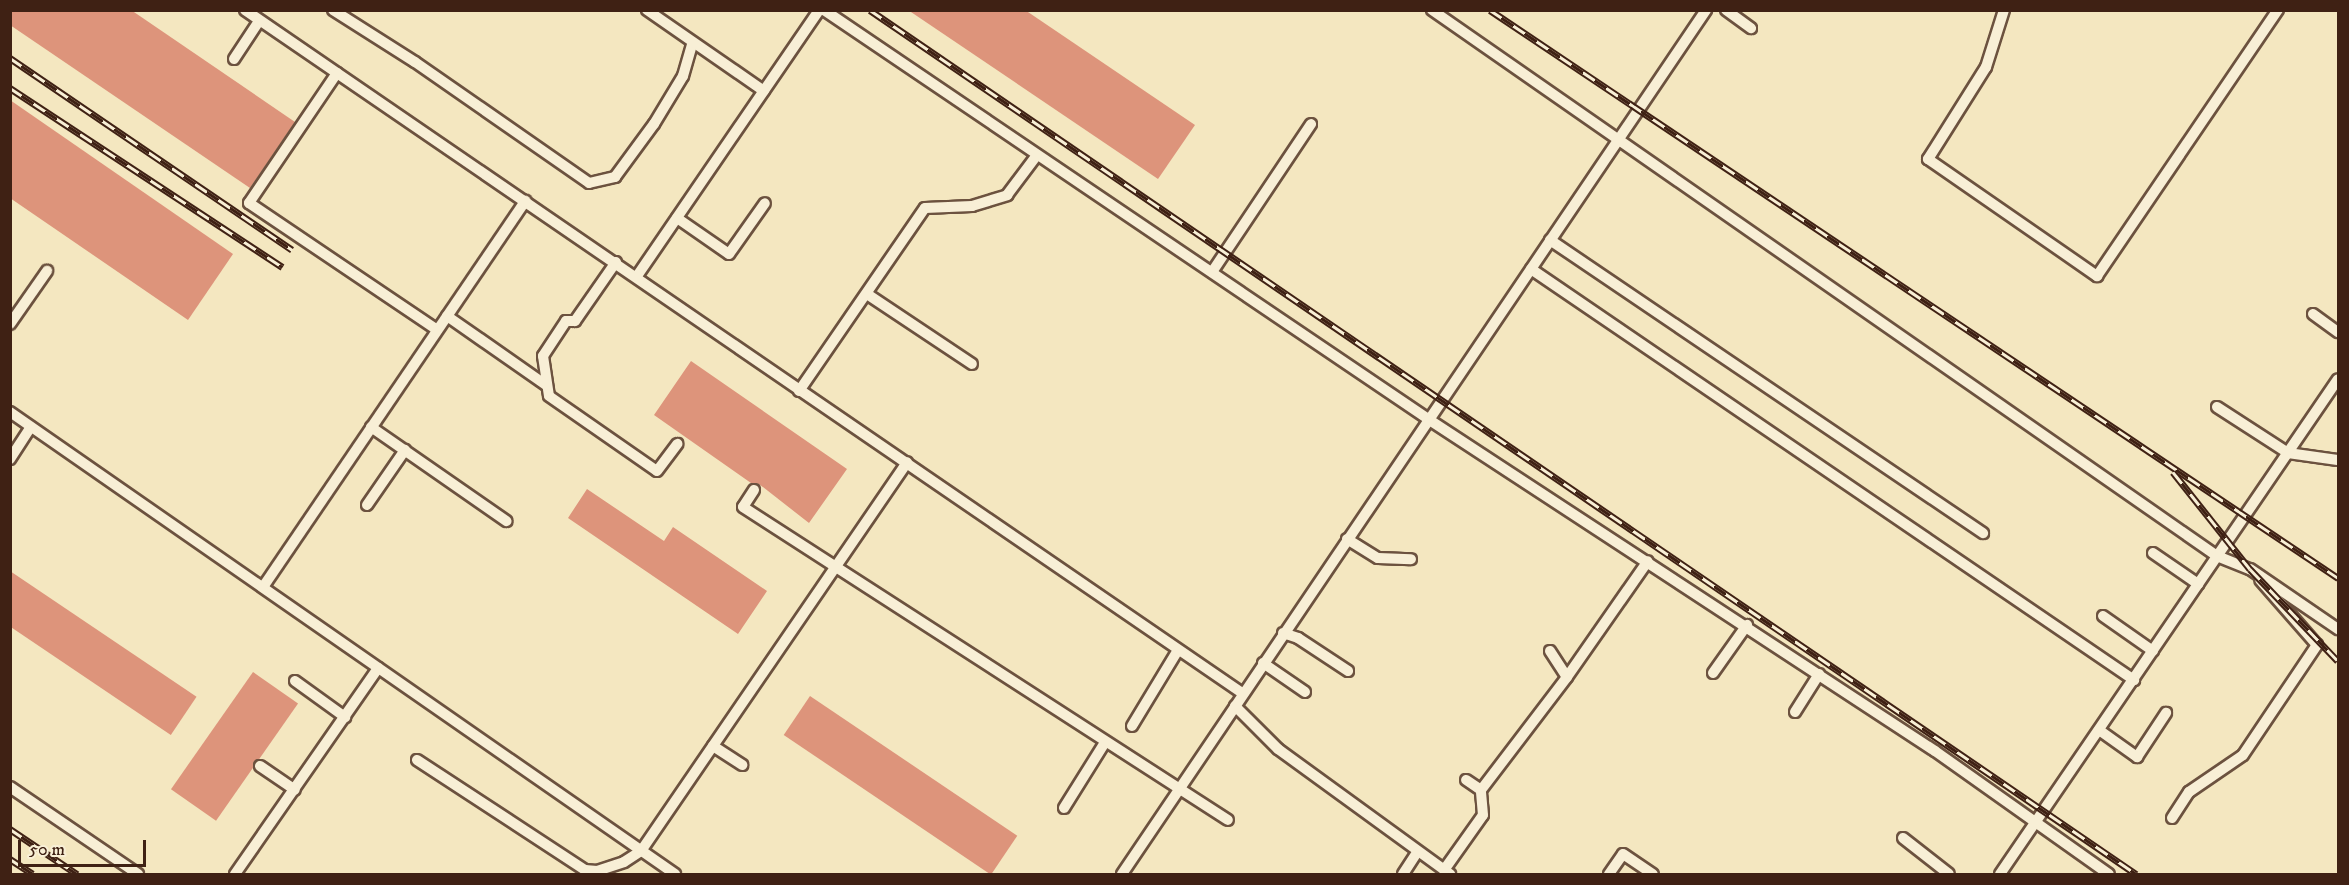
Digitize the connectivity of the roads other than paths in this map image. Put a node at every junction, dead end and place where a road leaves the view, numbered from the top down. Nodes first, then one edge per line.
1 (245, 10) edge
2 (333, 10) edge
3 (647, 10) edge
4 (822, 10) edge
5 (1432, 10) edge
6 (1706, 10) edge
7 (1726, 10) edge
8 (2004, 10) edge
9 (2278, 10) edge
10 (259, 21) junction
11 (1751, 28) dead end
12 (693, 42) junction
13 (234, 59) dead end
14 (337, 73) junction
15 (764, 91) junction
16 (1311, 124) dead end
17 (1619, 138) junction
18 (1037, 155) junction
19 (525, 201) junction
20 (765, 203) dead end
21 (676, 219) junction
22 (1550, 240) junction
23 (616, 262) junction
24 (1531, 269) junction
25 (47, 271) dead end
26 (1212, 272) junction
27 (637, 276) junction
28 (867, 294) junction
29 (2313, 314) dead end
30 (447, 316) junction
31 (10, 324) edge
32 (437, 330) junction
33 (2338, 332) edge
34 (972, 364) dead end
35 (2338, 379) edge
36 (546, 386) junction
37 (800, 391) junction
38 (2217, 407) dead end
39 (10, 412) edge
40 (1428, 419) junction
41 (31, 427) junction
42 (371, 427) junction
43 (676, 444) dead end
44 (405, 450) junction
45 (2288, 453) junction
46 (10, 459) edge
47 (2338, 460) edge
48 (907, 462) junction
49 (754, 490) dead end
50 (367, 505) dead end
51 (506, 521) dead end
52 (1983, 533) dead end
53 (1347, 539) junction
54 (2153, 553) dead end
55 (2217, 556) junction
56 (1411, 560) dead end
57 (1648, 561) junction
58 (835, 568) junction
59 (2250, 569) junction
60 (2198, 584) junction
61 (263, 587) junction
62 (2103, 616) dead end
63 (1747, 625) junction
64 (2338, 629) edge
65 (1283, 633) junction
66 (1178, 650) junction
67 (1550, 651) dead end
68 (2153, 651) junction
69 (1263, 663) junction
70 (378, 668) junction
71 (1348, 671) dead end
72 (1713, 673) dead end
73 (1819, 674) junction
74 (1567, 677) junction
75 (2133, 680) junction
76 (295, 681) dead end
77 (1305, 692) dead end
78 (1242, 693) junction
79 (1235, 706) junction
80 (1795, 712) dead end
81 (2166, 713) dead end
82 (345, 717) junction
83 (1132, 726) dead end
84 (2099, 730) junction
85 (1104, 744) junction
86 (714, 746) junction
87 (417, 760) dead end
88 (742, 765) dead end
89 (260, 766) dead end
90 (1466, 780) dead end
91 (10, 787) edge
92 (295, 790) junction
93 (1179, 790) junction
94 (1480, 790) junction
95 (1064, 808) dead end
96 (2172, 819) dead end
97 (1228, 820) dead end
98 (2037, 821) junction
99 (1903, 838) dead end
100 (641, 851) junction
101 (1418, 851) junction
102 (1447, 872) edge
103 (138, 874) edge
104 (235, 874) edge
105 (675, 874) edge
106 (1122, 874) edge
107 (1403, 874) edge
108 (1609, 874) edge
109 (1653, 874) edge
110 (1949, 874) edge
111 (2000, 874) edge
112 (2109, 874) edge

1 - 10 lane
2 - 12 lane
3 - 12 lane
4 - 15 lane
4 - 18 lane
5 - 17 lane
6 - 17 lane
7 - 11 lane
8 - 9 lane
10 - 13 lane
10 - 14 lane
12 - 15 lane
14 - 19 lane
14 - 32 lane
15 - 21 lane
16 - 26 lane
17 - 22 lane
17 - 55 lane
18 - 26 lane
18 - 28 lane
19 - 23 lane
19 - 30 lane
20 - 21 lane
21 - 27 lane
22 - 24 lane
22 - 52 lane
23 - 27 lane
23 - 36 lane
24 - 40 lane
24 - 75 lane
25 - 31 lane
26 - 40 lane
27 - 37 lane
28 - 34 lane
28 - 37 lane
29 - 33 lane
30 - 32 lane
30 - 36 lane
32 - 42 lane
35 - 45 lane
36 - 43 lane
37 - 48 lane
38 - 45 lane
39 - 41 lane
40 - 53 lane
40 - 57 lane
41 - 46 lane
41 - 61 lane
42 - 44 lane
42 - 61 lane
44 - 50 lane
44 - 51 lane
45 - 47 lane
45 - 55 lane
48 - 58 lane
48 - 66 lane
49 - 58 lane
53 - 56 lane
53 - 65 lane
54 - 60 lane
55 - 59 lane
55 - 60 lane
57 - 63 lane
57 - 74 lane
58 - 85 lane
58 - 86 lane
59 - 64 lane
59 - 96 lane
60 - 68 lane
61 - 70 lane
62 - 68 lane
63 - 72 lane
63 - 73 lane
65 - 69 lane
65 - 71 lane
66 - 78 lane
66 - 83 lane
67 - 74 lane
68 - 75 lane
69 - 77 lane
69 - 78 lane
70 - 82 lane
70 - 100 lane
73 - 80 lane
73 - 98 lane
74 - 94 lane
75 - 84 lane
76 - 82 lane
78 - 79 lane
79 - 93 lane
79 - 101 lane
81 - 84 lane
82 - 92 lane
84 - 98 lane
85 - 93 lane
85 - 95 lane
86 - 88 lane
86 - 100 lane
87 - 100 lane
89 - 92 lane
90 - 94 lane
91 - 103 lane
92 - 104 lane
93 - 97 lane
93 - 106 lane
94 - 102 lane
98 - 111 lane
98 - 112 lane
99 - 110 lane
100 - 105 lane
101 - 102 lane
101 - 107 lane
108 - 109 lane

